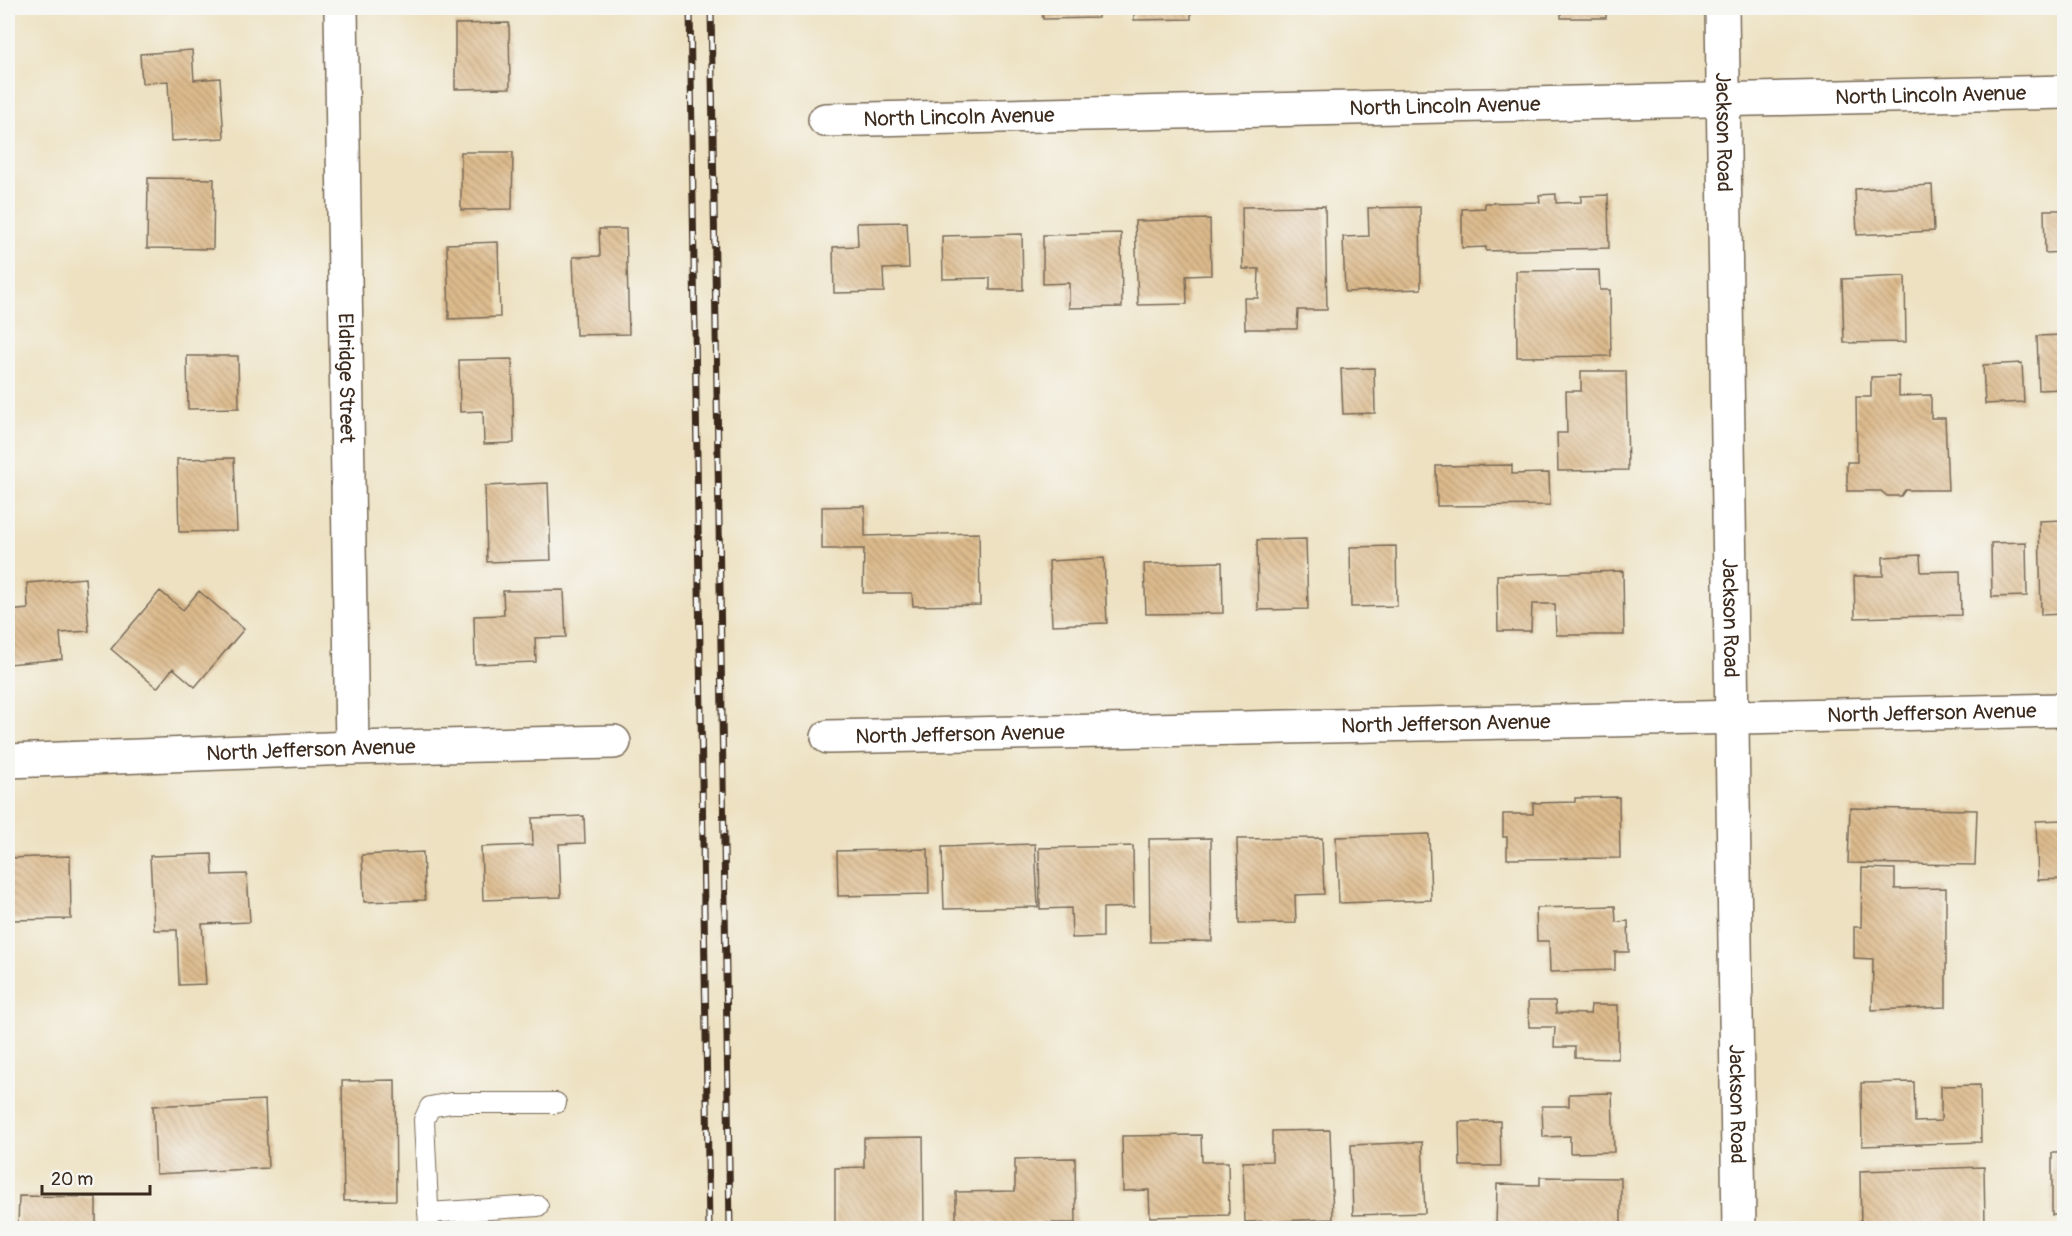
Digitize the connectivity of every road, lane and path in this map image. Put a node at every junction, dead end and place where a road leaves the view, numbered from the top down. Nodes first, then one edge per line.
1 (341, 8) edge
2 (1722, 8) edge
3 (2064, 92) edge
4 (1723, 100) junction
5 (825, 120) dead end
6 (2064, 711) edge
7 (1731, 718) junction
8 (828, 737) dead end
9 (614, 742) dead end
10 (352, 748) junction
11 (8, 761) edge
12 (556, 1103) dead end
13 (538, 1206) dead end
14 (428, 1221) edge
15 (1739, 1228) edge

1 - 10 street, Eldridge Street
2 - 4 street, Jackson Road
3 - 4 street, North Lincoln Avenue
4 - 5 street, North Lincoln Avenue
4 - 7 street, Jackson Road
6 - 7 street, North Jefferson Avenue
7 - 8 street, North Jefferson Avenue
7 - 15 street, Jackson Road
9 - 10 street, North Jefferson Avenue
10 - 11 street, North Jefferson Avenue
12 - 14 lane
13 - 14 lane

